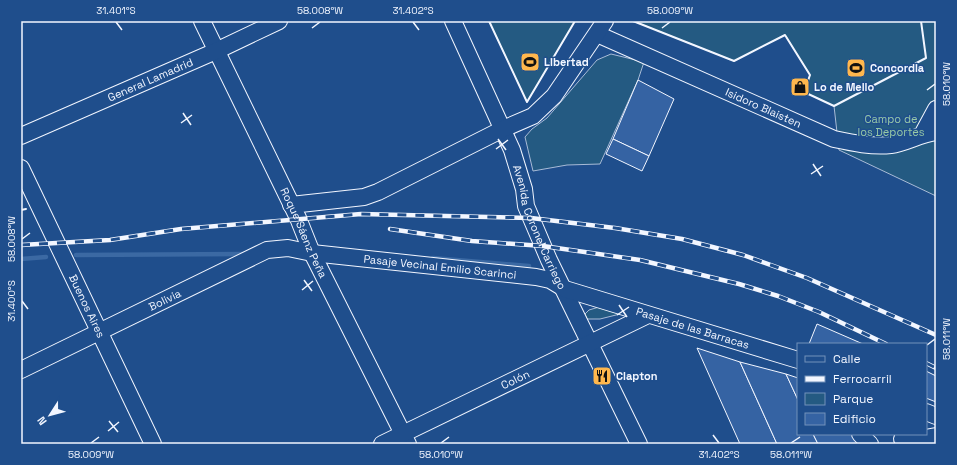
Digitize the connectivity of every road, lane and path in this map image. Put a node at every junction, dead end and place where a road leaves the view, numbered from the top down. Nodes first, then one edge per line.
1 (202, 21) edge
2 (279, 21) edge
3 (453, 21) edge
4 (601, 28) edge
5 (216, 51) junction
6 (936, 109) edge
7 (503, 129) junction
8 (930, 133) edge
9 (21, 136) edge
10 (21, 168) edge
11 (291, 205) junction
12 (312, 253) junction
13 (565, 289) junction
14 (648, 315) junction
15 (99, 332) junction
16 (591, 343) junction
17 (797, 360) edge
18 (21, 370) edge
19 (861, 435) edge
20 (936, 436) edge
21 (406, 439) edge
22 (901, 439) edge
23 (153, 444) edge
24 (382, 444) edge
25 (639, 444) edge
26 (870, 444) edge

1 - 5 street, Roque Sáenz Peña
2 - 5 street, General Lamadrid
3 - 7 street, Avenida Coronel Carriego
4 - 7 street
4 - 8 street, Isidoro Blaisten
5 - 9 street, General Lamadrid
5 - 11 street, Roque Sáenz Peña
6 - 8 street
7 - 11 street
7 - 13 street, Avenida Coronel Carriego
10 - 15 street, Buenos Aires
11 - 12 street, Roque Sáenz Peña
12 - 13 street, Pasaje Vecinal Emilio Scarinci
12 - 15 street, Bolivia
12 - 21 street, Roque Sáenz Peña
13 - 14 street, Pasaje de las Barracas
13 - 16 street, Avenida Coronel Carriego
14 - 16 street, Colón
14 - 17 street, Pasaje de las Barracas
15 - 18 street, Bolivia
15 - 23 street, Buenos Aires
16 - 21 street, Colón
16 - 25 street, Avenida Coronel Carriego
19 - 26 street
20 - 22 street
21 - 24 street, Colón

